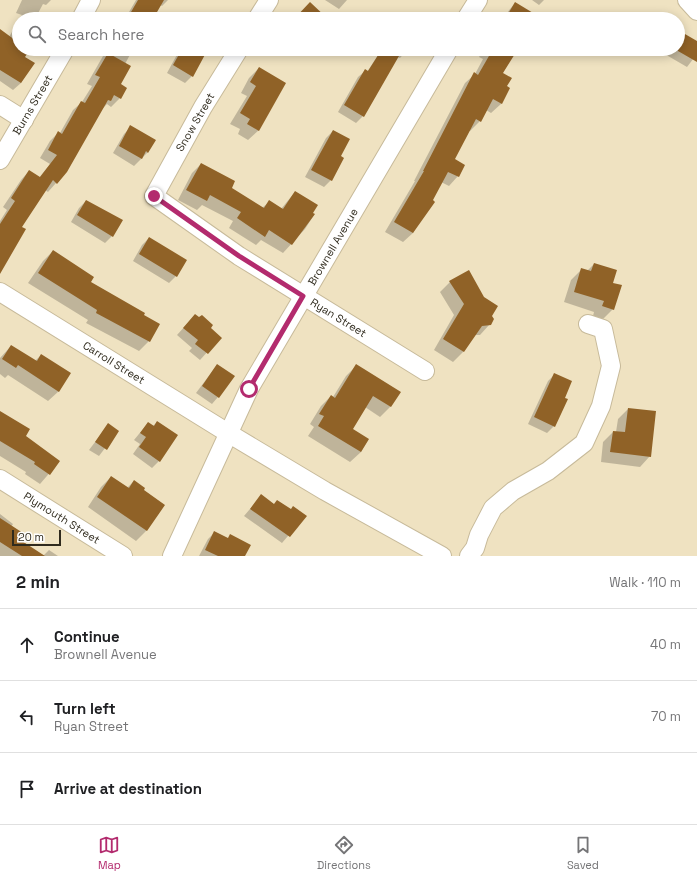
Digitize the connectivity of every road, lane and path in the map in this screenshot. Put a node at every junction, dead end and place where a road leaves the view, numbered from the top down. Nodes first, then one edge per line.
1 (92, 0) edge
2 (269, 0) edge
3 (478, 0) edge
4 (687, 0) edge
5 (697, 11) edge
6 (85, 12) edge
7 (261, 12) edge
8 (470, 12) edge
9 (61, 56) edge
10 (235, 56) edge
11 (444, 56) edge
12 (0, 105) edge
13 (24, 120) junction
14 (0, 160) edge
15 (154, 196) joint
16 (0, 292) edge
17 (303, 296) junction
18 (588, 324) dead end
19 (425, 371) dead end
20 (228, 433) junction
21 (0, 479) edge
22 (124, 556) edge
23 (172, 556) edge
24 (442, 556) edge
25 (469, 556) edge

1 - 6 street
2 - 7 street
3 - 8 street
4 - 5 street
9 - 13 street, Burns Street
10 - 15 street, Snow Street
11 - 17 street, Brownell Avenue
12 - 13 street
13 - 14 street, Burns Street
15 - 17 street, Ryan Street
16 - 20 street, Carroll Street
17 - 19 street, Ryan Street
17 - 20 street, Brownell Avenue
18 - 25 street
20 - 23 street, Brownell Avenue
20 - 24 street, Carroll Street
21 - 22 street, Plymouth Street

